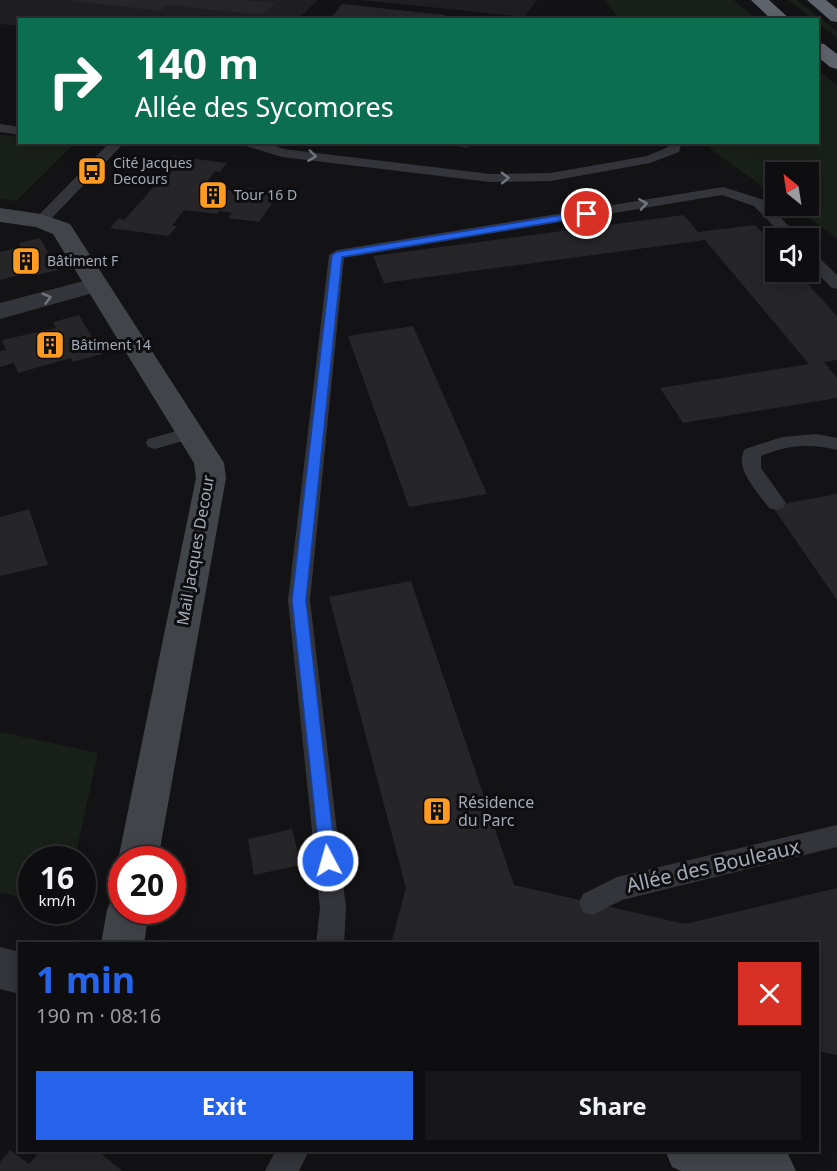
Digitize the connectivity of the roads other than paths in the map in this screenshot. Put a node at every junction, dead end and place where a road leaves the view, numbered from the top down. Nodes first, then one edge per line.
1 (759, 0) edge
2 (814, 0) edge
3 (837, 17) edge
4 (781, 18) edge
5 (819, 49) edge
6 (837, 63) edge
7 (0, 129) edge
8 (18, 131) edge
9 (114, 144) edge
10 (259, 144) edge
11 (675, 144) edge
12 (0, 215) edge
13 (41, 221) junction
14 (783, 228) edge
15 (819, 266) edge
16 (837, 284) edge
17 (95, 285) junction
18 (0, 310) edge
19 (191, 433) junction
20 (155, 443) dead end
21 (837, 444) edge
22 (776, 502) dead end
23 (837, 836) edge
24 (141, 846) edge
25 (592, 903) dead end
26 (126, 924) edge
27 (122, 942) edge
28 (330, 942) edge
29 (0, 968) edge
30 (18, 972) edge
31 (293, 1152) edge
32 (697, 1152) edge
33 (281, 1171) edge
34 (771, 1171) edge

1 - 4 highway
2 - 3 highway
5 - 6 highway
7 - 8 lane
9 - 13 lane
10 -> 11 lane
12 - 13 street, Mail Jacques Decour
13 - 17 street, Mail Jacques Decour
28 -> 14 lane
15 - 16 lane
18 -> 17 street
17 - 19 street, Mail Jacques Decour
19 - 20 lane
19 - 24 street, Mail Jacques Decour
21 - 22 lane
23 - 25 lane, Allée des Bouleaux
26 - 27 street
29 - 30 street
31 - 33 lane
32 - 34 street

